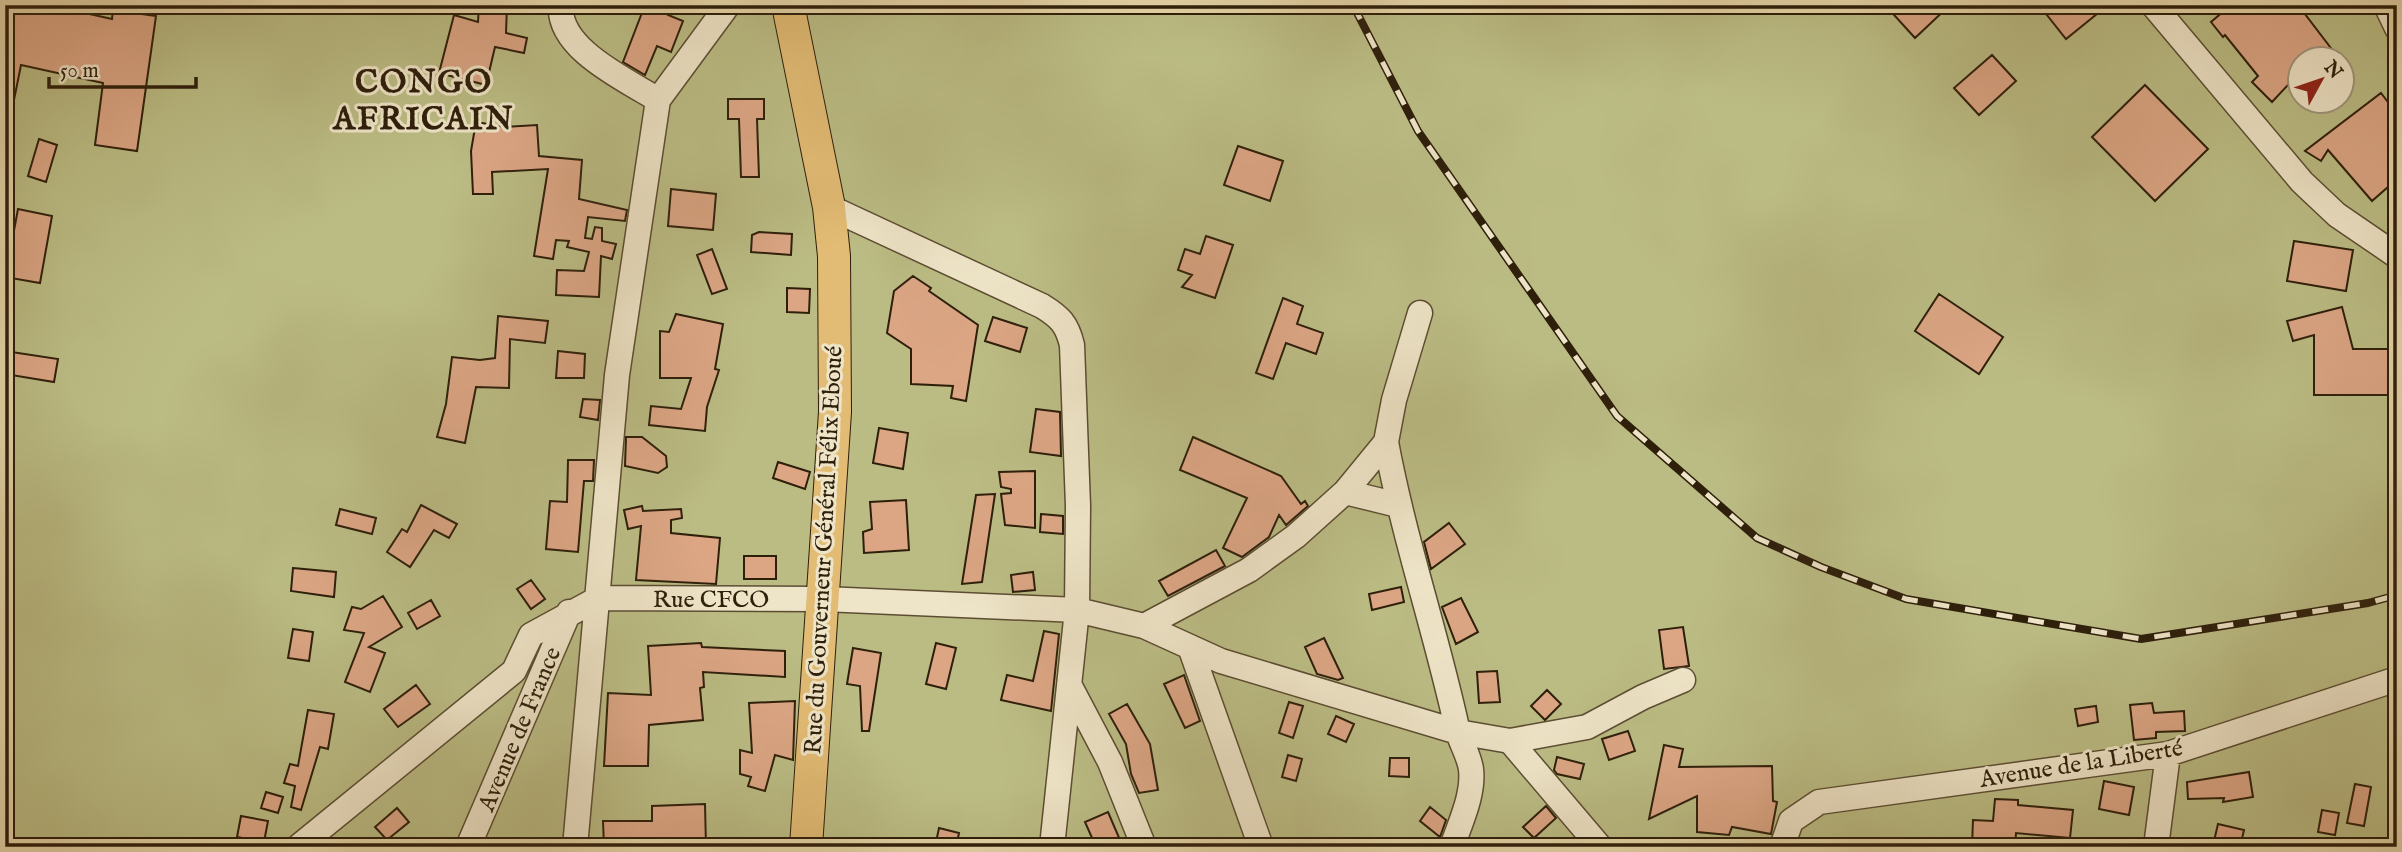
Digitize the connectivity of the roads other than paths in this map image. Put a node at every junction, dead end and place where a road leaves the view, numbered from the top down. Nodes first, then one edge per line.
1 (561, 5) edge
2 (728, 5) edge
3 (788, 5) edge
4 (2153, 5) edge
5 (2386, 5) edge
6 (2397, 28) edge
7 (658, 100) junction
8 (829, 207) junction
9 (2397, 256) edge
10 (1420, 313) dead end
11 (1386, 442) junction
12 (1345, 492) junction
13 (1398, 505) junction
14 (598, 598) junction
15 (824, 598) junction
16 (1077, 610) junction
17 (569, 612) junction
18 (1144, 626) junction
19 (1190, 647) junction
20 (2397, 679) edge
21 (1683, 680) dead end
22 (1071, 688) junction
23 (1458, 732) junction
24 (1510, 741) junction
25 (2168, 754) junction
26 (471, 845) edge
27 (298, 847) edge
28 (575, 847) edge
29 (806, 847) edge
30 (1052, 847) edge
31 (1144, 847) edge
32 (1261, 847) edge
33 (1452, 847) edge
34 (1600, 847) edge
35 (1782, 847) edge
36 (2156, 847) edge

1 - 7 street
2 - 7 street
3 - 8 main road, Rue du Gouverneur Général Félix Eboué
4 - 9 street
5 - 6 street
7 - 14 street
8 - 15 main road, Rue du Gouverneur Général Félix Eboué
8 - 16 street
10 - 11 street
11 - 12 street
11 - 13 street
12 - 13 street
12 - 18 street
13 - 23 street
14 - 15 street, Rue CFCO
14 - 17 street
14 - 28 street
15 - 16 street, Rue CFCO
15 - 29 main road, Rue du Gouverneur Général Félix Eboué
16 - 18 street, Rue CFCO
16 - 22 street
17 - 26 street, Avenue de France
17 - 27 street
18 - 19 street, Rue CFCO
19 - 23 street, Rue CFCO
19 - 32 street
20 - 25 street, Avenue de la Liberté
21 - 24 street
22 - 30 street
22 - 31 street
23 - 24 street, Rue CFCO
23 - 33 street
24 - 34 street
25 - 35 street, Avenue de la Liberté
25 - 36 street

